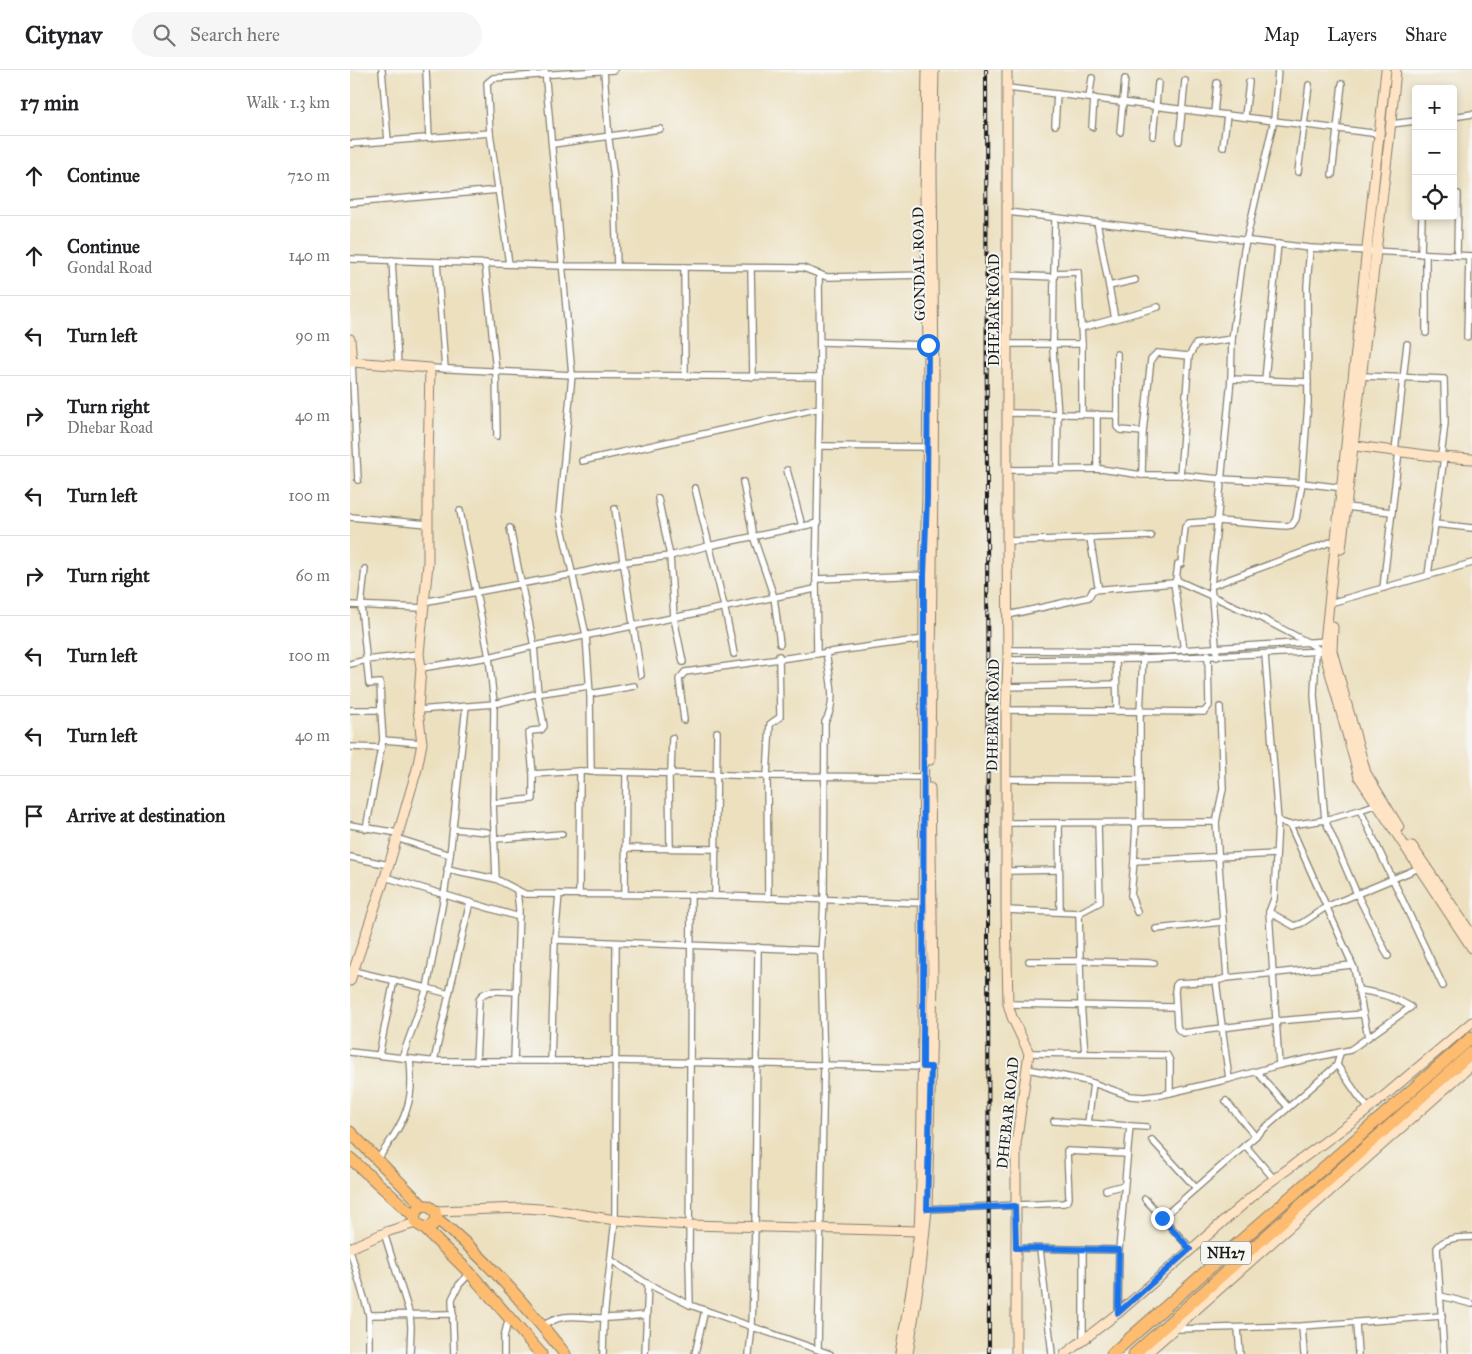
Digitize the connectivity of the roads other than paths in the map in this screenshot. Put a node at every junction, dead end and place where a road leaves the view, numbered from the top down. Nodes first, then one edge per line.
1 (382, 70) edge
2 (426, 70) edge
3 (614, 70) edge
4 (927, 70) edge
5 (934, 70) edge
6 (1007, 70) edge
7 (1278, 70) edge
8 (1386, 70) edge
9 (1396, 70) edge
10 (604, 71) edge
11 (546, 72) edge
12 (1092, 78) dead end
13 (1125, 79) dead end
14 (1185, 81) dead end
15 (1249, 82) dead end
16 (1158, 83) dead end
17 (1217, 83) dead end
18 (1342, 84) dead end
19 (1309, 85) dead end
20 (1008, 88) junction
21 (1057, 94) junction
22 (1092, 98) junction
23 (1124, 101) junction
24 (1156, 105) junction
25 (1182, 109) junction
26 (1214, 112) junction
27 (1227, 114) junction
28 (1472, 114) edge
29 (1245, 116) junction
30 (1457, 116) edge
31 (1274, 120) junction
32 (1412, 121) edge
33 (1304, 124) junction
34 (1391, 124) junction
35 (1055, 125) dead end
36 (1092, 128) dead end
37 (1336, 128) junction
38 (660, 129) dead end
39 (1120, 132) dead end
40 (490, 134) junction
41 (1380, 134) junction
42 (609, 136) junction
43 (1153, 136) dead end
44 (429, 138) junction
45 (388, 141) junction
46 (1179, 141) dead end
47 (350, 144) edge
48 (553, 144) junction
49 (1223, 147) dead end
50 (1298, 172) dead end
51 (1332, 175) dead end
52 (498, 190) junction
53 (1458, 194) dead end
54 (350, 203) edge
55 (1008, 212) junction
56 (1054, 218) junction
57 (1422, 220) edge
58 (1098, 222) junction
59 (1246, 240) junction
60 (1278, 244) junction
61 (1310, 248) junction
62 (1371, 252) junction
63 (1424, 254) junction
64 (1457, 255) junction
65 (1471, 256) edge
66 (350, 259) edge
67 (392, 260) junction
68 (438, 262) junction
69 (485, 263) junction
70 (509, 264) junction
71 (564, 266) junction
72 (617, 266) junction
73 (684, 267) junction
74 (751, 268) junction
75 (819, 274) junction
76 (930, 275) junction
77 (1008, 275) junction
78 (1054, 275) junction
79 (1135, 280) dead end
80 (1109, 286) junction
81 (1158, 307) dead end
82 (1116, 318) junction
83 (1081, 328) junction
84 (1426, 333) dead end
85 (1467, 337) dead end
86 (350, 339) edge
87 (1232, 339) junction
88 (820, 342) junction
89 (1007, 344) junction
90 (1054, 344) junction
91 (1082, 344) junction
92 (1407, 344) dead end
93 (928, 345) junction
94 (1116, 354) dead end
95 (1189, 356) junction
96 (351, 362) edge
97 (398, 365) junction
98 (430, 368) junction
99 (445, 368) junction
100 (496, 371) junction
101 (572, 376) junction
102 (685, 376) junction
103 (1361, 376) junction
104 (753, 377) junction
105 (1404, 377) junction
106 (820, 378) junction
107 (1231, 379) junction
108 (1265, 380) junction
109 (1308, 382) junction
110 (352, 396) edge
111 (820, 408) junction
112 (1007, 413) junction
113 (1058, 413) junction
114 (1082, 414) junction
115 (1097, 414) junction
116 (1116, 415) junction
117 (1143, 432) junction
118 (497, 436) dead end
119 (350, 441) edge
120 (357, 443) junction
121 (1350, 445) junction
122 (819, 446) junction
123 (926, 447) junction
124 (1397, 451) junction
125 (1443, 457) junction
126 (1472, 459) edge
127 (582, 461) dead end
128 (1097, 469) junction
129 (787, 470) dead end
130 (1007, 470) junction
131 (1057, 470) junction
132 (1142, 475) junction
133 (1180, 475) junction
134 (1220, 479) junction
135 (358, 480) dead end
136 (743, 482) dead end
137 (1302, 483) junction
138 (695, 488) dead end
139 (1345, 488) junction
140 (658, 498) dead end
141 (1346, 508) junction
142 (614, 509) dead end
143 (460, 511) dead end
144 (1392, 512) junction
145 (350, 517) edge
146 (1218, 521) junction
147 (818, 523) junction
148 (428, 524) junction
149 (1435, 524) junction
150 (802, 526) junction
151 (510, 528) dead end
152 (1472, 528) edge
153 (753, 536) junction
154 (1151, 536) dead end
155 (1090, 538) junction
156 (1336, 540) junction
157 (1007, 541) junction
158 (708, 546) junction
159 (670, 556) junction
160 (624, 562) junction
161 (1472, 563) edge
162 (365, 569) dead end
163 (572, 574) junction
164 (928, 575) junction
165 (1428, 575) junction
166 (816, 579) junction
167 (1175, 582) junction
168 (522, 583) junction
169 (1098, 586) dead end
170 (1211, 586) junction
171 (1383, 588) junction
172 (815, 589) junction
173 (476, 593) junction
174 (1212, 596) junction
175 (774, 597) junction
176 (1332, 602) junction
177 (350, 605) edge
178 (423, 605) junction
179 (361, 606) junction
180 (725, 606) junction
181 (1008, 615) junction
182 (674, 618) junction
183 (633, 626) junction
184 (586, 635) junction
185 (924, 639) junction
186 (1309, 643) junction
187 (780, 644) dead end
188 (534, 646) junction
189 (1325, 648) junction
190 (1208, 649) junction
191 (1216, 649) junction
192 (1008, 650) junction
193 (1142, 650) junction
194 (1184, 650) junction
195 (826, 652) junction
196 (419, 654) junction
197 (734, 654) dead end
198 (817, 654) junction
199 (1265, 655) junction
200 (489, 657) junction
201 (1208, 657) junction
202 (1217, 657) junction
203 (779, 658) junction
204 (1116, 659) junction
205 (1143, 659) junction
206 (366, 660) junction
207 (1008, 660) junction
208 (684, 662) dead end
209 (350, 664) edge
210 (421, 668) junction
211 (642, 675) dead end
212 (1116, 684) junction
213 (589, 686) junction
214 (634, 686) dead end
215 (1007, 687) junction
216 (538, 694) junction
217 (590, 694) junction
218 (494, 704) junction
219 (466, 706) junction
220 (1220, 707) dead end
221 (350, 710) edge
222 (381, 710) junction
223 (418, 710) junction
224 (1006, 710) junction
225 (1117, 710) junction
226 (1140, 711) junction
227 (684, 720) dead end
228 (717, 732) dead end
229 (672, 738) dead end
230 (384, 740) junction
231 (422, 743) junction
232 (350, 748) edge
233 (382, 748) junction
234 (580, 771) junction
235 (591, 772) junction
236 (626, 772) junction
237 (533, 774) junction
238 (670, 774) junction
239 (716, 775) junction
240 (767, 776) junction
241 (824, 776) junction
242 (924, 777) junction
243 (1006, 779) junction
244 (1140, 780) junction
245 (493, 803) junction
246 (1377, 804) junction
247 (1360, 810) junction
248 (1325, 820) junction
249 (1278, 821) junction
250 (1216, 822) junction
251 (1006, 823) junction
252 (1059, 823) junction
253 (1098, 823) junction
254 (1138, 823) junction
255 (350, 825) edge
256 (1290, 826) junction
257 (366, 829) junction
258 (453, 829) junction
259 (487, 832) dead end
260 (562, 834) dead end
261 (397, 836) junction
262 (494, 838) junction
263 (625, 848) junction
264 (670, 848) junction
265 (717, 849) junction
266 (1276, 854) junction
267 (450, 855) junction
268 (1218, 856) junction
269 (350, 857) edge
270 (1134, 861) junction
271 (389, 864) junction
272 (1419, 868) junction
273 (447, 869) junction
274 (1058, 870) junction
275 (1006, 871) junction
276 (385, 878) junction
277 (496, 879) junction
278 (1393, 879) junction
279 (517, 890) junction
280 (559, 894) junction
281 (579, 894) junction
282 (625, 894) junction
283 (1357, 894) junction
284 (691, 895) junction
285 (444, 896) junction
286 (715, 896) junction
287 (768, 898) junction
288 (824, 900) junction
289 (470, 902) junction
290 (923, 902) junction
291 (1326, 907) junction
292 (1006, 910) junction
293 (1060, 912) junction
294 (1137, 912) dead end
295 (1269, 912) junction
296 (1079, 913) junction
297 (519, 917) junction
298 (1222, 922) junction
299 (1156, 929) dead end
300 (1472, 935) edge
301 (555, 940) junction
302 (616, 942) junction
303 (692, 944) junction
304 (758, 947) junction
305 (1472, 948) edge
306 (821, 955) junction
307 (1388, 956) dead end
308 (1081, 961) junction
309 (1029, 962) dead end
310 (1154, 963) dead end
311 (1352, 964) junction
312 (353, 971) junction
313 (1273, 974) junction
314 (1227, 978) junction
315 (394, 980) junction
316 (350, 981) edge
317 (1216, 981) junction
318 (1443, 986) dead end
319 (427, 988) junction
320 (1358, 990) junction
321 (517, 992) junction
322 (449, 994) junction
323 (1008, 1004) junction
324 (1081, 1004) junction
325 (1175, 1007) junction
326 (1363, 1014) junction
327 (1276, 1020) junction
328 (1472, 1022) edge
329 (1222, 1028) junction
330 (1368, 1037) junction
331 (1472, 1037) edge
332 (350, 1052) edge
333 (1472, 1052) edge
334 (1029, 1053) junction
335 (1340, 1053) junction
336 (1085, 1054) junction
337 (379, 1055) junction
338 (402, 1058) junction
339 (410, 1059) junction
340 (514, 1061) junction
341 (551, 1061) junction
342 (617, 1061) junction
343 (434, 1062) junction
344 (476, 1062) junction
345 (690, 1063) junction
346 (756, 1064) junction
347 (1337, 1065) junction
348 (824, 1066) junction
349 (1279, 1066) junction
350 (1472, 1066) edge
351 (927, 1067) junction
352 (1028, 1069) junction
353 (1257, 1072) junction
354 (1229, 1079) junction
355 (1093, 1083) junction
356 (1170, 1093) junction
357 (1226, 1101) dead end
358 (1431, 1103) junction
359 (1411, 1106) junction
360 (1288, 1107) junction
361 (1369, 1109) junction
362 (1380, 1118) junction
363 (1054, 1121) dead end
364 (1088, 1123) junction
365 (1130, 1126) junction
366 (1146, 1127) dead end
367 (1396, 1127) junction
368 (350, 1132) edge
369 (1255, 1136) junction
370 (1152, 1140) dead end
371 (1244, 1145) junction
372 (1127, 1154) junction
373 (350, 1158) edge
374 (378, 1160) junction
375 (1274, 1179) junction
376 (1124, 1185) junction
377 (1196, 1188) junction
378 (1106, 1190) dead end
379 (1145, 1199) dead end
380 (424, 1206) junction
381 (1015, 1206) junction
382 (927, 1209) junction
383 (436, 1215) junction
384 (1162, 1218) junction
385 (615, 1220) junction
386 (418, 1222) junction
387 (689, 1225) junction
388 (755, 1228) junction
389 (822, 1229) junction
390 (384, 1233) junction
391 (922, 1235) junction
392 (1472, 1237) edge
393 (1016, 1248) junction
394 (350, 1249) edge
395 (1040, 1249) junction
396 (1083, 1249) junction
397 (1190, 1249) junction
398 (1119, 1250) junction
399 (611, 1260) junction
400 (470, 1273) junction
401 (648, 1284) junction
402 (1441, 1296) junction
403 (1472, 1304) edge
404 (690, 1305) junction
405 (705, 1310) junction
406 (1118, 1313) junction
407 (453, 1314) junction
408 (369, 1315) junction
409 (410, 1315) junction
410 (647, 1315) junction
411 (1442, 1316) junction
412 (509, 1317) junction
413 (604, 1318) junction
414 (1356, 1323) junction
415 (542, 1326) junction
416 (752, 1326) junction
417 (1302, 1326) junction
418 (1238, 1328) junction
419 (1175, 1329) junction
420 (1083, 1340) junction
421 (818, 1349) junction
422 (369, 1354) edge
423 (410, 1354) edge
424 (454, 1354) edge
425 (504, 1354) edge
426 (541, 1354) edge
427 (565, 1354) edge
428 (602, 1354) edge
429 (645, 1354) edge
430 (695, 1354) edge
431 (749, 1354) edge
432 (830, 1354) edge
433 (900, 1354) edge
434 (908, 1354) edge
435 (1016, 1354) edge
436 (1052, 1354) edge
437 (1065, 1354) edge
438 (1112, 1354) edge
439 (1134, 1354) edge
440 (1146, 1354) edge
441 (1240, 1354) edge
442 (1304, 1354) edge
443 (1358, 1354) edge
444 (1444, 1354) edge

1 - 45 street
2 - 44 street
3 - 10 street
4 - 76 street
5 - 76 street, GONDAL ROAD
6 - 20 street, DHEBAR ROAD
7 - 31 street
8 - 41 street
9 - 34 street
10 - 11 street
10 - 42 street
11 - 40 street
11 - 48 street
12 - 22 street
13 - 23 street
14 - 25 street
15 - 29 street
16 - 24 street
17 - 26 street
18 - 37 street
19 - 33 street
20 - 21 street
20 - 55 street, DHEBAR ROAD
21 - 22 street
21 - 35 street
22 - 23 street
22 - 36 street
23 - 24 street
23 - 39 street
24 - 25 street
24 - 43 street
25 - 26 street
25 - 46 street
26 - 27 street
27 - 29 street
27 - 49 street
28 - 30 street
29 - 31 street
31 - 33 street
31 - 59 street
32 - 34 street
33 - 37 street
33 - 50 street
34 - 62 street
37 - 41 street
37 - 51 street
38 - 42 street
40 - 44 street
40 - 52 street
41 - 62 street
42 - 48 street
42 - 72 street
44 - 45 street
45 - 47 street
48 - 71 street
52 - 54 street
52 - 70 street
53 - 64 street
55 - 56 street
55 - 77 street, DHEBAR ROAD
56 - 58 street
56 - 78 street
57 - 63 street
58 - 59 street
58 - 80 street
59 - 60 street
59 - 87 street
60 - 61 street
60 - 108 street
61 - 62 street
61 - 109 street
62 - 63 street
62 - 103 street
62 - 121 street
63 - 64 street
63 - 84 street
64 - 65 street
65 - 85 street
66 - 67 street
67 - 68 street
67 - 97 street
68 - 69 street
68 - 99 street
69 - 70 street
69 - 100 street
70 - 71 street
71 - 72 street
71 - 101 street
72 - 73 street
73 - 74 street
73 - 102 street
74 - 75 street
74 - 104 street
75 - 76 street
75 - 88 street
76 - 93 street
76 - 164 street, GONDAL ROAD
77 - 78 street
77 - 89 street, DHEBAR ROAD
78 - 83 street
78 - 90 street
79 - 80 street
80 - 82 street
81 - 82 street
82 - 83 street
83 - 91 street
86 - 96 street
87 - 95 street
87 - 107 street
88 - 93 street
88 - 106 street
89 - 90 street
89 - 112 street, DHEBAR ROAD
90 - 91 street
90 - 113 street
91 - 114 street
92 - 105 street
93 - 123 street
94 - 116 street
95 - 117 street
95 - 133 street
96 - 97 street
96 - 110 street
97 - 98 street
98 - 99 street
98 - 148 street
99 - 100 street
100 - 101 street
100 - 118 street
101 - 102 street
101 - 163 street
102 - 104 street
103 - 105 street
103 - 121 street
104 - 106 street
105 - 124 street
105 - 125 street
106 - 111 street
107 - 108 street
107 - 134 street
108 - 109 street
109 - 137 street
110 - 120 street
111 - 122 street
111 - 127 street
112 - 113 street
112 - 130 street, DHEBAR ROAD
113 - 114 street
113 - 131 street
114 - 115 street
115 - 116 street
115 - 128 street
116 - 117 street
117 - 132 street
119 - 120 street
120 - 135 street
121 - 124 street
121 - 139 street
122 - 123 street
122 - 147 street
123 - 164 street
124 - 125 street
124 - 144 street
125 - 126 street
125 - 149 street
128 - 131 street
128 - 132 street
129 - 150 street
130 - 131 street
130 - 157 street, DHEBAR ROAD
132 - 133 street
133 - 134 street
134 - 137 street
134 - 146 street
136 - 153 street
137 - 139 street
137 - 146 street
138 - 158 street
139 - 141 street
139 - 156 street
140 - 159 street
141 - 144 street
141 - 176 street
142 - 160 street
143 - 173 street
144 - 171 street
145 - 148 street
146 - 167 street
146 - 170 street
147 - 150 street
147 - 166 street
148 - 178 street
149 - 152 street
149 - 165 street
150 - 153 street
151 - 168 street
153 - 158 street
153 - 175 street
154 - 155 street
155 - 157 street
155 - 169 street
156 - 170 street
156 - 176 street
157 - 181 street, DHEBAR ROAD
158 - 159 street
158 - 180 street
159 - 160 street
159 - 182 street
160 - 163 street
160 - 183 street
161 - 165 street
162 - 179 street
163 - 168 street
163 - 184 street
164 - 166 street
164 - 185 street
164 - 351 street, GONDAL ROAD
165 - 171 street
166 - 172 street
167 - 174 street
167 - 181 street
167 - 194 street
168 - 173 street
168 - 188 street
170 - 174 street
171 - 176 street
172 - 175 street
172 - 198 street
173 - 178 street
173 - 200 street
174 - 186 street
174 - 191 street
175 - 180 street
175 - 187 street
176 - 189 street
177 - 179 street
178 - 179 street
178 - 196 street
179 - 206 street
180 - 182 street
180 - 197 street
181 - 192 street, DHEBAR ROAD
182 - 183 street
182 - 208 street
183 - 184 street
183 - 211 street
184 - 188 street
184 - 213 street
185 - 195 street
185 - 242 street
186 - 189 street
186 - 189 street
186 - 191 street
188 - 200 street
188 - 216 street
189 - 199 street
189 - 246 street
189 - 248 street
189 - 300 street
190 - 191 street
190 - 194 street
190 - 201 street
191 - 202 street
192 - 193 street
192 - 207 street, DHEBAR ROAD
193 - 194 street
193 - 205 street
195 - 198 street
195 - 241 street
196 - 206 street
196 - 210 street
198 - 203 street
199 - 202 street
199 - 249 street
200 - 210 street
200 - 218 street
201 - 202 street
201 - 205 street
201 - 226 street
203 - 227 street
203 - 240 street
204 - 205 street
204 - 207 street
204 - 212 street
205 - 226 street
206 - 209 street
206 - 222 street
207 - 215 street, DHEBAR ROAD
210 - 223 street
212 - 215 street
212 - 225 street
213 - 216 street
213 - 217 street
214 - 217 street
215 - 224 street, DHEBAR ROAD
216 - 218 street
216 - 237 street
217 - 235 street
218 - 219 street
218 - 245 street
219 - 223 street
219 - 258 street
220 - 250 street
221 - 222 street
222 - 230 street
223 - 231 street
224 - 225 street
224 - 243 street, DHEBAR ROAD
225 - 226 street
226 - 244 street
228 - 239 street
229 - 238 street
230 - 231 street
230 - 233 street
231 - 261 street
232 - 233 street
233 - 257 street
234 - 235 street
234 - 237 street
234 - 281 street
235 - 236 street
236 - 238 street
236 - 263 street
237 - 245 street
238 - 239 street
238 - 264 street
239 - 240 street
239 - 265 street
240 - 241 street
240 - 287 street
241 - 242 street
241 - 288 street
242 - 290 street
243 - 244 street
243 - 251 street, DHEBAR ROAD
244 - 254 street
245 - 262 street
246 - 247 street
246 - 272 street
247 - 248 street
247 - 278 street
248 - 256 street
248 - 283 street
249 - 256 street
249 - 266 street
250 - 254 street
250 - 268 street
251 - 252 street
251 - 275 street, DHEBAR ROAD
252 - 253 street
252 - 274 street
253 - 254 street
253 - 296 street
254 - 270 street
255 - 257 street
256 - 291 street
257 - 261 street
258 - 259 street
258 - 267 street
260 - 262 street
261 - 267 street
261 - 271 street
262 - 277 street
263 - 264 street
263 - 282 street
264 - 265 street
265 - 286 street
266 - 268 street
266 - 295 street
267 - 273 street
268 - 270 street
268 - 298 street
269 - 271 street
270 - 294 street
271 - 276 street
272 - 278 street
272 - 305 street
273 - 277 street
273 - 285 street
274 - 275 street
274 - 293 street
275 - 292 street, DHEBAR ROAD
276 - 285 street
276 - 312 street
277 - 279 street
278 - 283 street
278 - 318 street
279 - 280 street
279 - 297 street
280 - 281 street
280 - 301 street
281 - 282 street
282 - 284 street
283 - 291 street
283 - 307 street
284 - 286 street
284 - 303 street
285 - 289 street
285 - 319 street
286 - 287 street
287 - 288 street
288 - 290 street
288 - 306 street
289 - 297 street
289 - 322 street
290 - 351 street
291 - 295 street
291 - 311 street
292 - 293 street
292 - 323 street, DHEBAR ROAD
293 - 296 street
295 - 313 street
296 - 308 street
297 - 321 street
298 - 299 street
298 - 314 street
301 - 302 street
301 - 341 street
302 - 303 street
302 - 342 street
303 - 304 street
303 - 345 street
304 - 306 street
304 - 346 street
306 - 348 street
308 - 309 street
308 - 310 street
308 - 324 street
311 - 313 street
311 - 320 street
312 - 315 street
312 - 316 street
313 - 314 street
313 - 327 street
314 - 317 street
315 - 319 street
315 - 337 street
317 - 325 street
317 - 329 street
319 - 322 street
319 - 338 street
320 - 326 street
320 - 330 street
321 - 340 street
321 - 344 street
322 - 343 street
323 - 324 street
323 - 334 street, DHEBAR ROAD
324 - 325 street
324 - 336 street
325 - 329 street
326 - 327 street
326 - 330 street
327 - 329 street
327 - 349 street
328 - 361 street
329 - 354 street
330 - 335 street
331 - 362 highway, NH27
332 - 337 street
333 - 359 highway, NH27
334 - 336 street
334 - 352 street, DHEBAR ROAD
335 - 347 street
335 - 349 street
336 - 356 street
337 - 338 street
338 - 339 street
339 - 343 street
339 - 374 street
340 - 341 street
340 - 344 street
341 - 342 street
342 - 345 street
342 - 385 street
343 - 344 street
345 - 346 street
345 - 387 street
346 - 348 street
346 - 388 street
347 - 360 street
347 - 361 street
348 - 351 street
348 - 389 street
349 - 353 street
350 - 358 street
351 - 382 street, GONDAL ROAD
351 - 391 street
352 - 355 street
352 - 381 street, DHEBAR ROAD
353 - 354 street
353 - 360 street
354 - 356 street
355 - 356 street
355 - 364 street
357 - 369 street
358 - 359 highway
358 - 367 street
359 - 367 highway, NH27
360 - 369 street
361 - 362 street
361 - 375 street
362 - 438 highway, NH27
363 - 364 street
364 - 365 street
365 - 366 street
365 - 372 street
367 - 419 street
367 - 439 highway, NH27
368 - 374 highway
369 - 371 street
370 - 377 street
371 - 375 street
371 - 377 street
372 - 376 street
372 - 381 street
373 - 386 highway
374 - 380 highway
375 - 397 street
376 - 378 street
376 - 398 street
377 - 384 street
379 - 384 street
380 - 383 highway
380 - 386 highway
381 - 382 street
381 - 393 street, DHEBAR ROAD
382 - 391 street, GONDAL ROAD
383 - 385 street
383 - 386 highway
383 - 415 highway
384 - 397 street
385 - 387 street
385 - 399 street
386 - 390 street
386 - 400 highway
387 - 388 street
387 - 404 street
388 - 389 street
388 - 416 street
389 - 391 street
389 - 421 street
390 - 394 street
390 - 409 street
391 - 433 street
391 - 434 street
392 - 402 street
393 - 395 street
393 - 435 street, DHEBAR ROAD
394 - 408 street
395 - 396 street
395 - 436 street
396 - 398 street
396 - 420 street
397 - 406 street
398 - 406 street
399 - 401 street
399 - 413 street
400 - 407 street
400 - 412 highway
401 - 404 street
401 - 410 street
402 - 403 street
402 - 411 street
404 - 405 street
405 - 416 street
405 - 430 street
406 - 420 street
407 - 409 street
407 - 424 street
408 - 409 street
408 - 422 street
409 - 423 street
410 - 413 street
410 - 429 street
411 - 414 street
411 - 444 street
412 - 425 street
412 - 426 highway
413 - 415 street
413 - 428 street
414 - 417 street
414 - 443 street
415 - 427 highway
416 - 421 street
416 - 431 street
417 - 418 street
417 - 442 street
418 - 419 street
418 - 441 street
419 - 440 street
420 - 437 street
421 - 432 street

